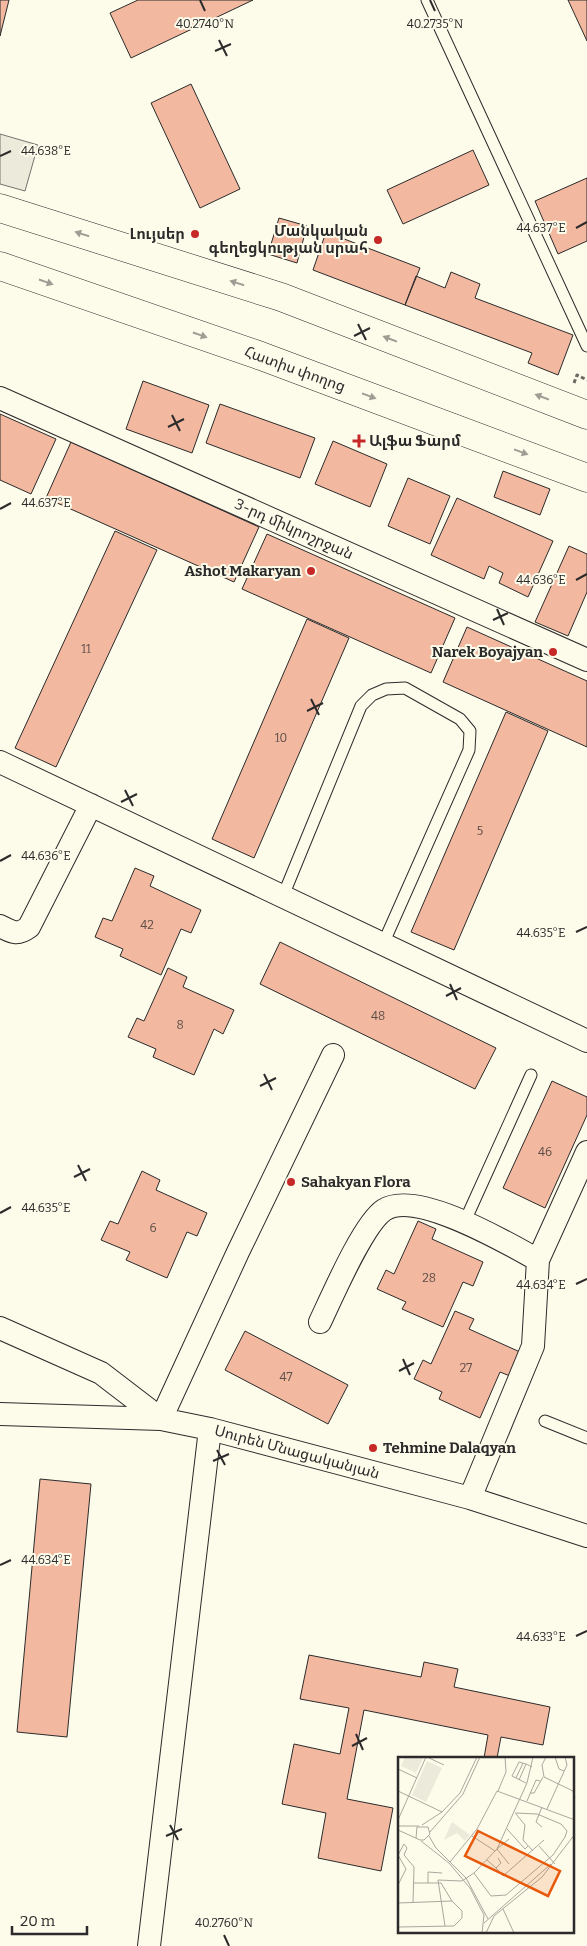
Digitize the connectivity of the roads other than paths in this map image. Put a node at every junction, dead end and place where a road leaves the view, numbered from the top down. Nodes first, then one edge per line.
1 (426, 0) edge
2 (0, 208) edge
3 (0, 266) edge
4 (587, 346) edge
5 (0, 398) edge
6 (587, 415) edge
7 (587, 478) edge
8 (587, 660) edge
9 (0, 762) edge
10 (91, 805) junction
11 (283, 896) junction
12 (0, 926) edge
13 (383, 944) junction
14 (587, 1041) edge
15 (333, 1055) dead end
16 (531, 1074) dead end
17 (587, 1152) edge
18 (465, 1221) junction
19 (538, 1260) junction
20 (320, 1322) dead end
21 (0, 1328) edge
22 (0, 1414) edge
23 (161, 1419) junction
24 (545, 1421) dead end
25 (210, 1429) junction
26 (587, 1438) edge
27 (470, 1498) junction
28 (587, 1536) edge
29 (149, 1946) edge

1 - 4 lane
6 -> 2 main road
3 -> 7 main road, Հատիս փողոց
5 - 8 street, 3-րդ միկրոշրջան
9 - 10 street
10 - 11 street
10 - 12 street
11 - 13 street
11 - 13 lane
13 - 14 street
15 - 23 street
16 - 18 lane
17 - 19 street
18 - 19 street
18 - 20 street
19 - 27 street
21 - 23 street
22 - 23 street, Սուրեն Մնացականյան
23 - 25 street, Սուրեն Մնացականյան
24 - 26 lane
25 - 27 street, Սուրեն Մնացականյան
25 - 29 street
27 - 28 street, Սուրեն Մնացականյան

